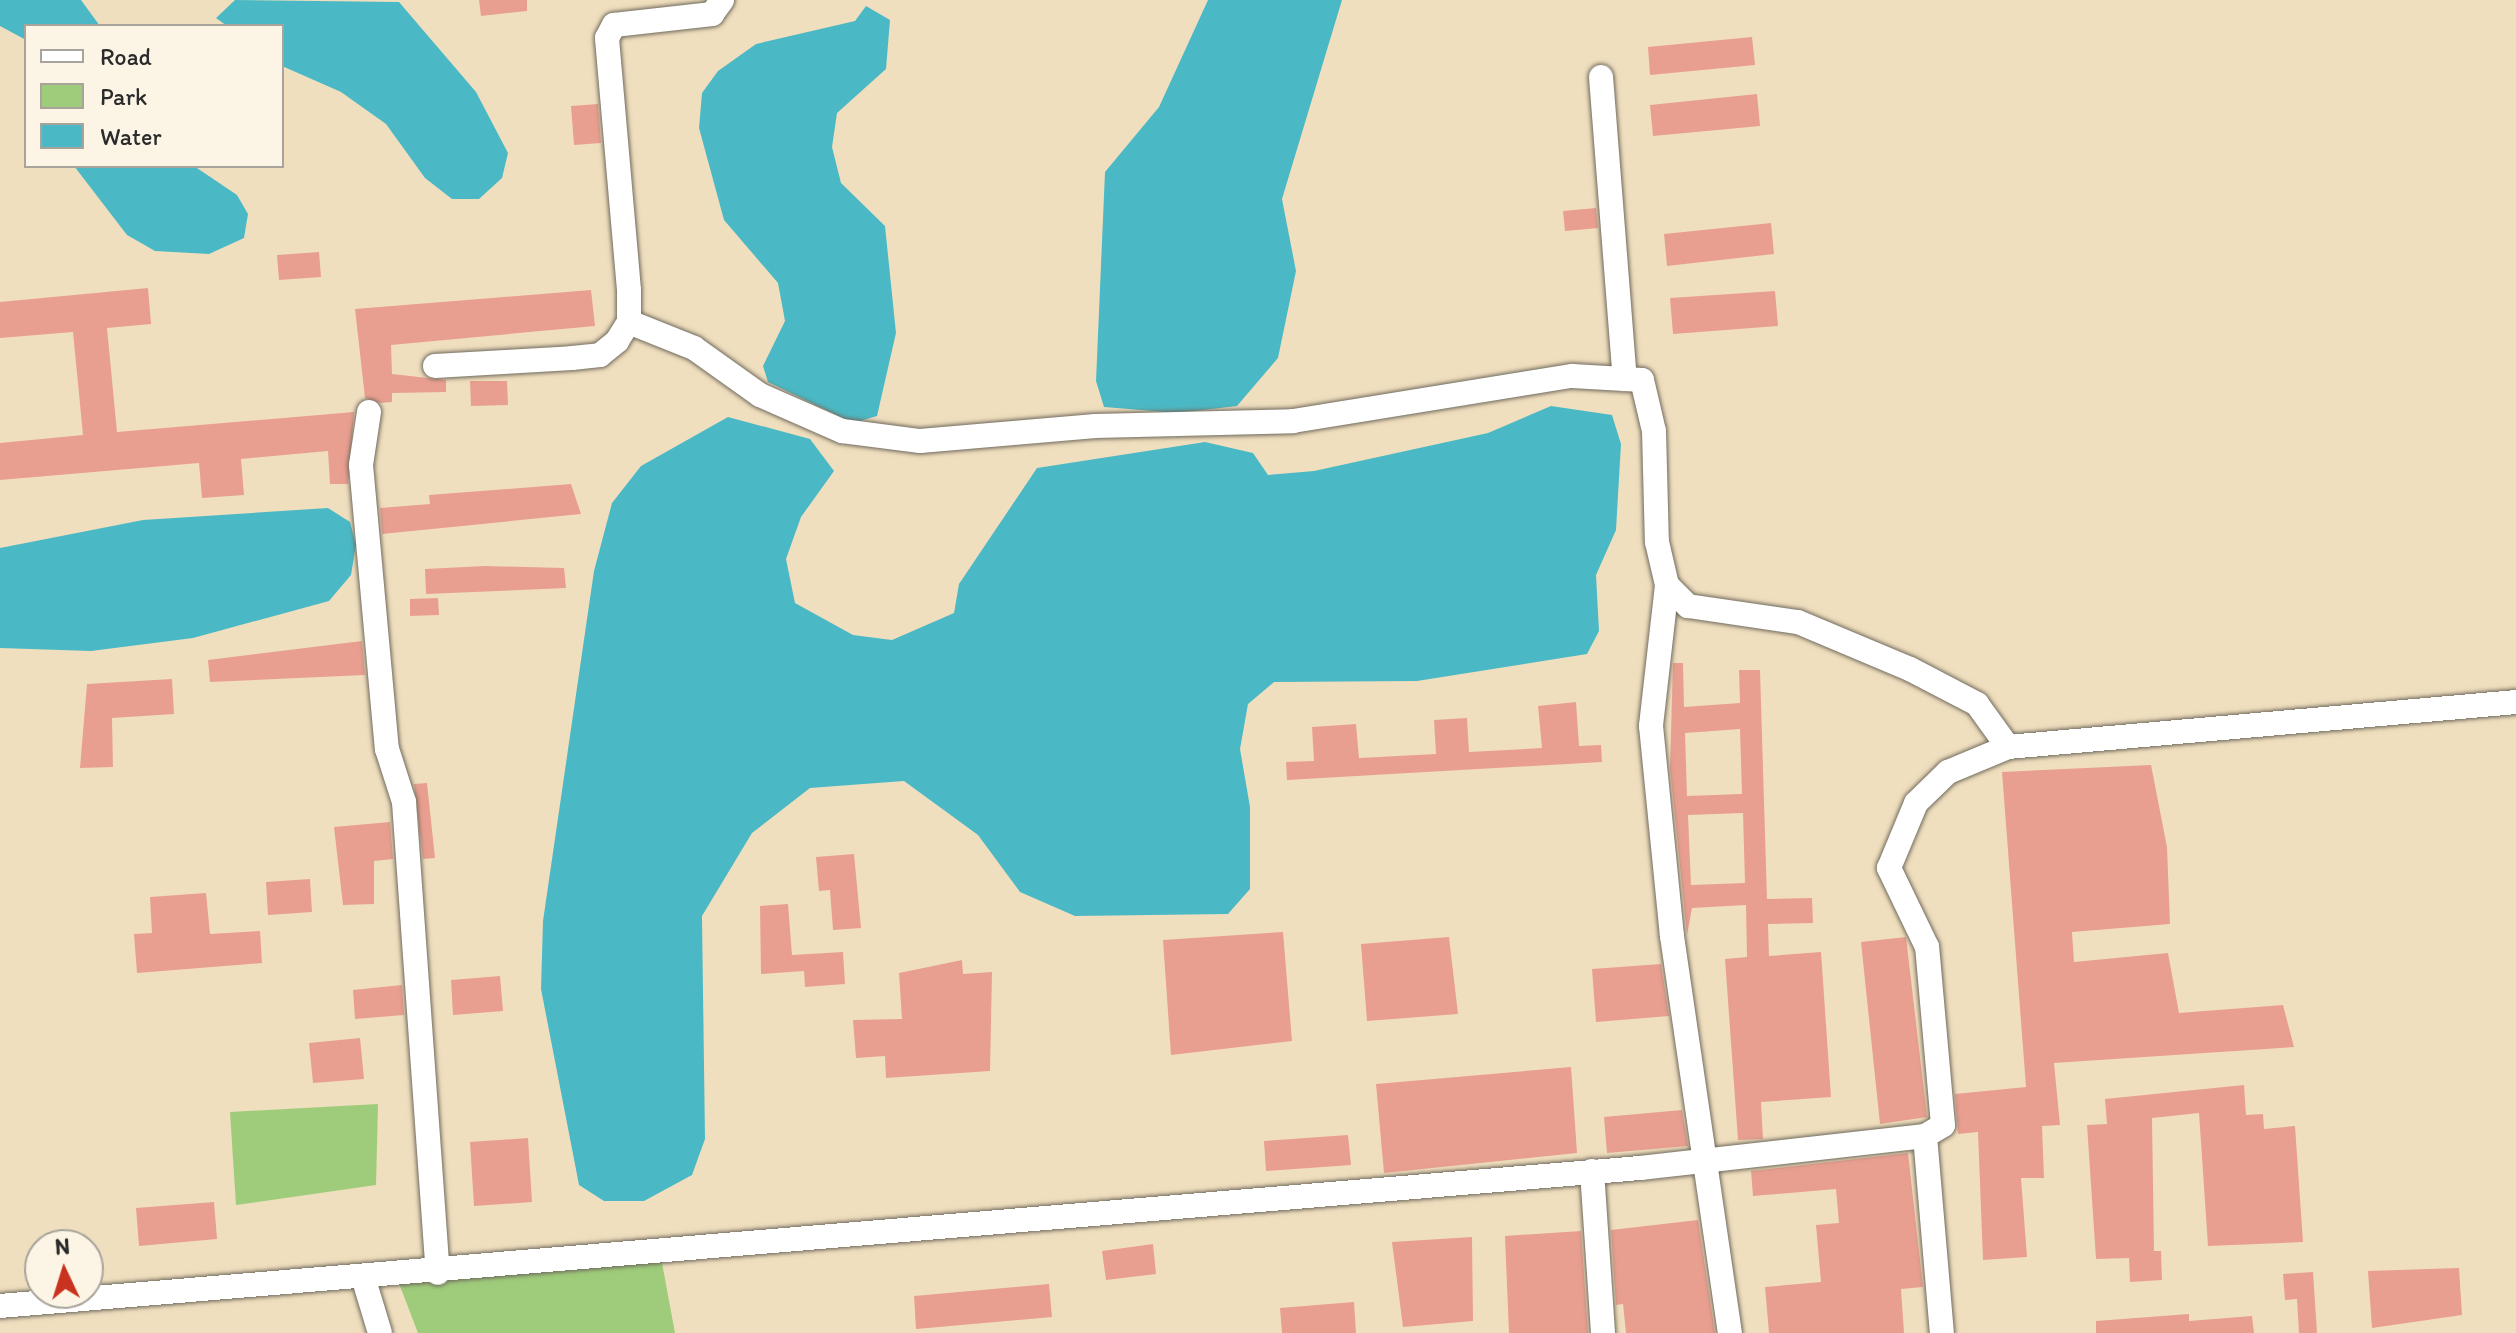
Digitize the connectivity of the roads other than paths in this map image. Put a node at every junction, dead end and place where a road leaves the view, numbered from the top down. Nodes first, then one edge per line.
1 (722, 0) edge
2 (1601, 77) dead end
3 (629, 322) junction
4 (435, 366) dead end
5 (1625, 379) junction
6 (369, 412) dead end
7 (1667, 585) junction
8 (2516, 702) edge
9 (2008, 747) junction
10 (1925, 1136) junction
11 (1704, 1161) junction
12 (1592, 1171) junction
13 (438, 1273) junction
14 (364, 1280) junction
15 (0, 1306) edge
16 (380, 1333) edge
17 (1603, 1333) edge
18 (1730, 1333) edge
19 (1942, 1333) edge

1 - 3 street
2 - 5 street
3 - 4 street
3 - 5 street
5 - 7 street
6 - 13 street
7 - 9 street
7 - 11 street
8 - 9 street
9 - 10 street
10 - 11 street
10 - 19 street
11 - 12 street
11 - 18 street
12 - 13 street
12 - 17 street
13 - 14 street
14 - 15 street
14 - 16 street

